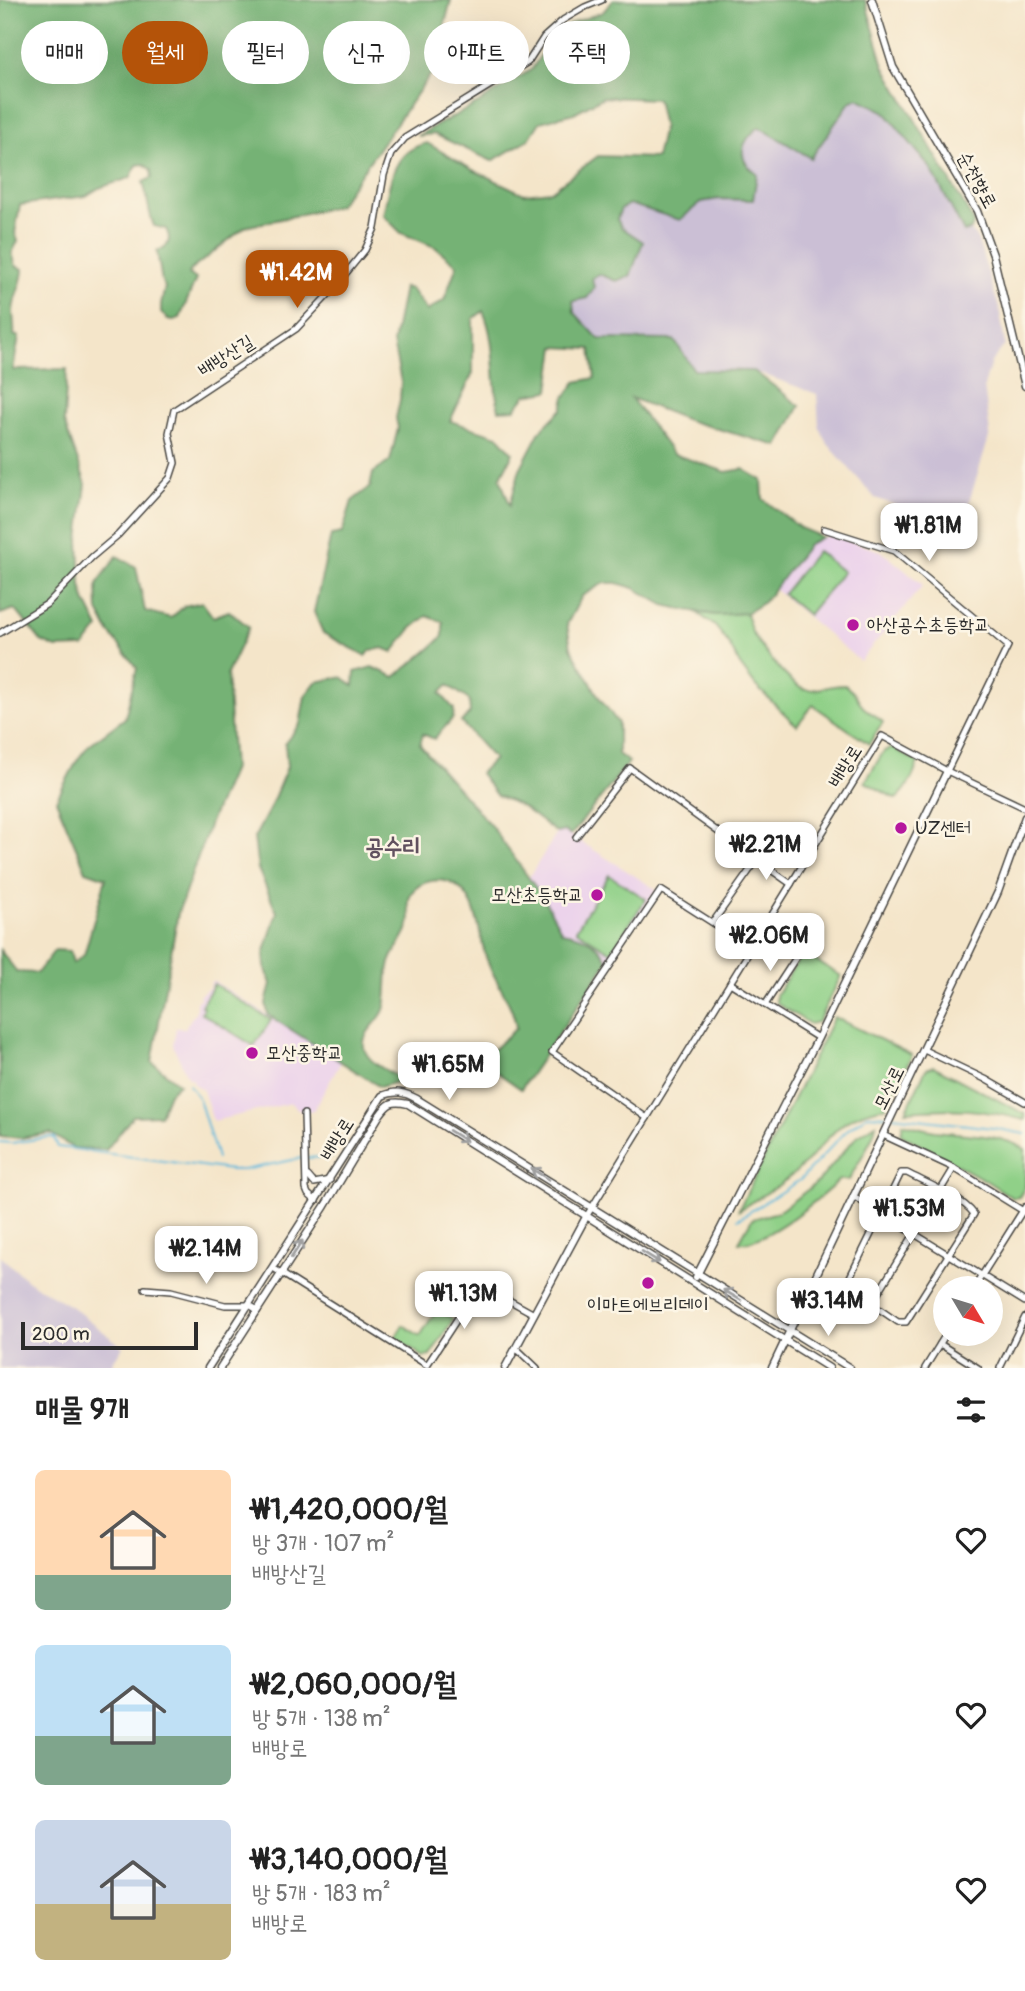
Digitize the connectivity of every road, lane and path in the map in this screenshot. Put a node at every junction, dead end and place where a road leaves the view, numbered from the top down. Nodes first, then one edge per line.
1 (602, 0) edge
2 (872, 0) edge
3 (1025, 386) edge
4 (824, 528) dead end
5 (0, 634) edge
6 (947, 771) junction
7 (1025, 808) edge
8 (1025, 817) edge
9 (576, 837) dead end
10 (757, 860) junction
11 (791, 884) junction
12 (713, 922) junction
13 (752, 947) junction
14 (797, 956) dead end
15 (730, 983) junction
16 (765, 1005) junction
17 (818, 1038) junction
18 (924, 1050) junction
19 (1025, 1102) edge
20 (304, 1114) dead end
21 (647, 1118) junction
22 (885, 1132) junction
23 (954, 1168) junction
24 (307, 1173) junction
25 (330, 1180) junction
26 (941, 1191) junction
27 (853, 1196) junction
28 (316, 1201) junction
29 (592, 1207) junction
30 (1024, 1210) edge
31 (880, 1211) junction
32 (586, 1217) junction
33 (915, 1233) junction
34 (949, 1256) junction
35 (273, 1268) junction
36 (282, 1273) junction
37 (698, 1275) junction
38 (981, 1276) joint
39 (693, 1282) junction
40 (145, 1289) dead end
41 (1003, 1290) edge
42 (1025, 1303) edge
43 (248, 1305) junction
44 (871, 1305) junction
45 (258, 1310) junction
46 (534, 1314) junction
47 (1025, 1317) edge
48 (791, 1330) junction
49 (786, 1340) junction
50 (939, 1346) edge
51 (942, 1346) edge
52 (516, 1348) junction
53 (208, 1368) edge
54 (220, 1368) edge
55 (505, 1368) edge
56 (537, 1368) edge
57 (772, 1368) edge
58 (829, 1368) edge
59 (850, 1368) edge
60 (925, 1368) edge
61 (978, 1368) edge
62 (1000, 1368) edge

1 - 5 street, 배방산길
2 - 3 street, 순천향로
4 - 6 street
6 - 7 street
6 - 11 street, 배방로
6 - 17 street
8 - 18 street, 모산로
9 - 10 street
10 - 11 street
10 - 12 street
11 - 13 street, 배방로
12 - 13 street
12 - 21 street
13 - 15 street, 배방로
14 - 16 street
15 - 16 street
15 - 21 street, 배방로
16 - 17 street
17 - 37 street
18 - 19 street
18 - 22 street, 모산로
20 - 24 street
21 - 29 street, 배방로
22 - 23 street
22 - 27 street, 모산로
23 - 26 street
23 - 30 street
24 - 25 street
24 - 28 street
25 - 28 street, 배방로
29 -> 25 street, 배방로
26 - 31 street
26 - 33 street
26 - 34 street
27 - 31 street
27 - 48 street, 모산로
28 - 35 street, 배방로
29 - 32 street, 배방로
29 - 37 street, 배방로
30 - 38 street
31 - 33 street
31 - 44 street
36 -> 32 street, 배방로
32 -> 39 street, 배방로
32 - 46 street, 배방로
33 - 34 street
33 - 44 street
34 - 38 street
34 - 44 street
35 - 36 street
35 - 43 street, 배방로
36 - 45 street, 배방로
36 - 46 street
37 - 39 street
48 -> 37 street, 배방로
39 - 49 street, 배방로
40 - 43 street
41 - 42 street
43 - 45 street
43 - 53 street, 배방로
45 - 54 street, 배방로
46 - 52 street, 배방로
47 - 62 street
48 - 49 street, 모산로
48 - 59 street, 배방로
49 - 57 street, 모산로
49 - 58 street, 배방로
50 - 60 street
51 - 61 street
52 - 55 street, 배방로
52 - 56 street

